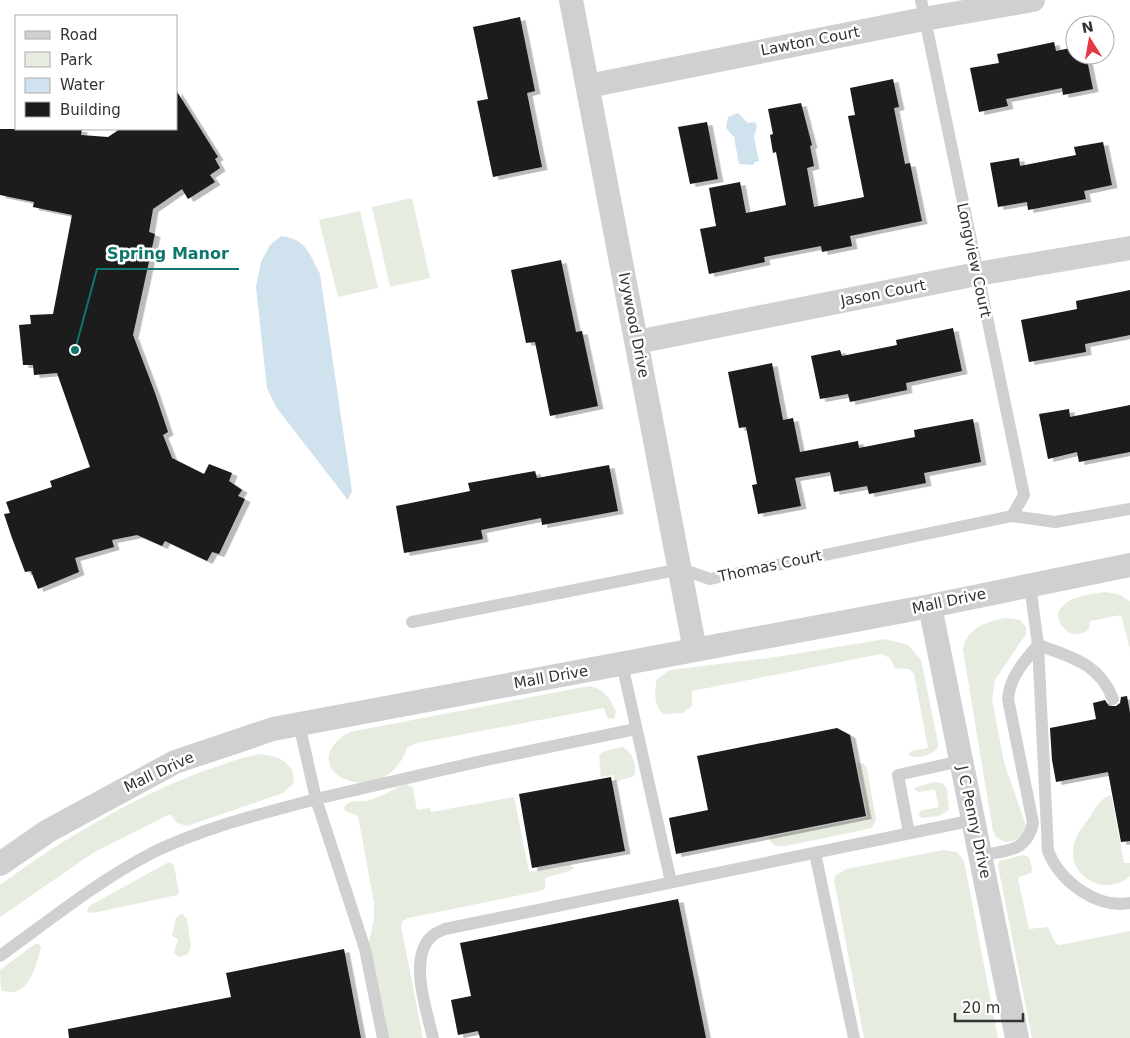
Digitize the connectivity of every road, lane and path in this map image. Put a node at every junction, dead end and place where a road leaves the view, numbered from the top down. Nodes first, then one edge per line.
1 (571, 0) edge
2 (1033, 0) edge
3 (922, 9) edge
4 (588, 86) junction
5 (1130, 248) edge
6 (977, 274) junction
7 (637, 342) junction
8 (1130, 509) edge
9 (1012, 516) junction
10 (1130, 565) edge
11 (682, 569) junction
12 (1030, 585) junction
13 (930, 606) junction
14 (412, 622) dead end
15 (1038, 645) junction
16 (695, 650) junction
17 (622, 664) junction
18 (1113, 698) dead end
19 (299, 724) junction
20 (636, 729) junction
21 (961, 761) junction
22 (316, 799) junction
23 (974, 820) junction
24 (910, 833) junction
25 (815, 853) junction
26 (982, 855) junction
27 (0, 864) edge
28 (671, 882) junction
29 (1130, 903) edge
30 (0, 956) edge
31 (383, 1038) edge
32 (433, 1038) edge
33 (854, 1038) edge
34 (1017, 1038) edge

1 - 4 street, Ivywood Drive
2 - 3 street, Lawton Court
3 - 4 street, Lawton Court
3 - 6 lane, Longview Court
4 - 7 street, Ivywood Drive
5 - 6 street, Jason Court
6 - 7 street, Jason Court
6 - 9 lane, Longview Court
7 - 11 street, Ivywood Drive
8 - 9 lane, Thomas Court
9 - 11 lane, Thomas Court
10 - 12 street, Mall Drive
11 - 14 lane
11 - 16 street, Ivywood Drive
12 - 13 street, Mall Drive
12 - 15 lane
13 - 16 street, Mall Drive
13 - 21 street, J C Penny Drive
15 - 18 lane
15 - 26 lane
15 - 29 lane
16 - 17 street, Mall Drive
17 - 19 street, Mall Drive
17 - 20 lane
19 - 22 lane
19 - 27 street, Mall Drive
20 - 22 lane
20 - 28 lane
21 - 23 street, J C Penny Drive
21 - 24 lane
22 - 30 lane
22 - 31 lane
23 - 24 lane
23 - 26 street, J C Penny Drive
24 - 25 lane
25 - 28 lane
25 - 33 lane
26 - 34 street, J C Penny Drive
28 - 32 lane

